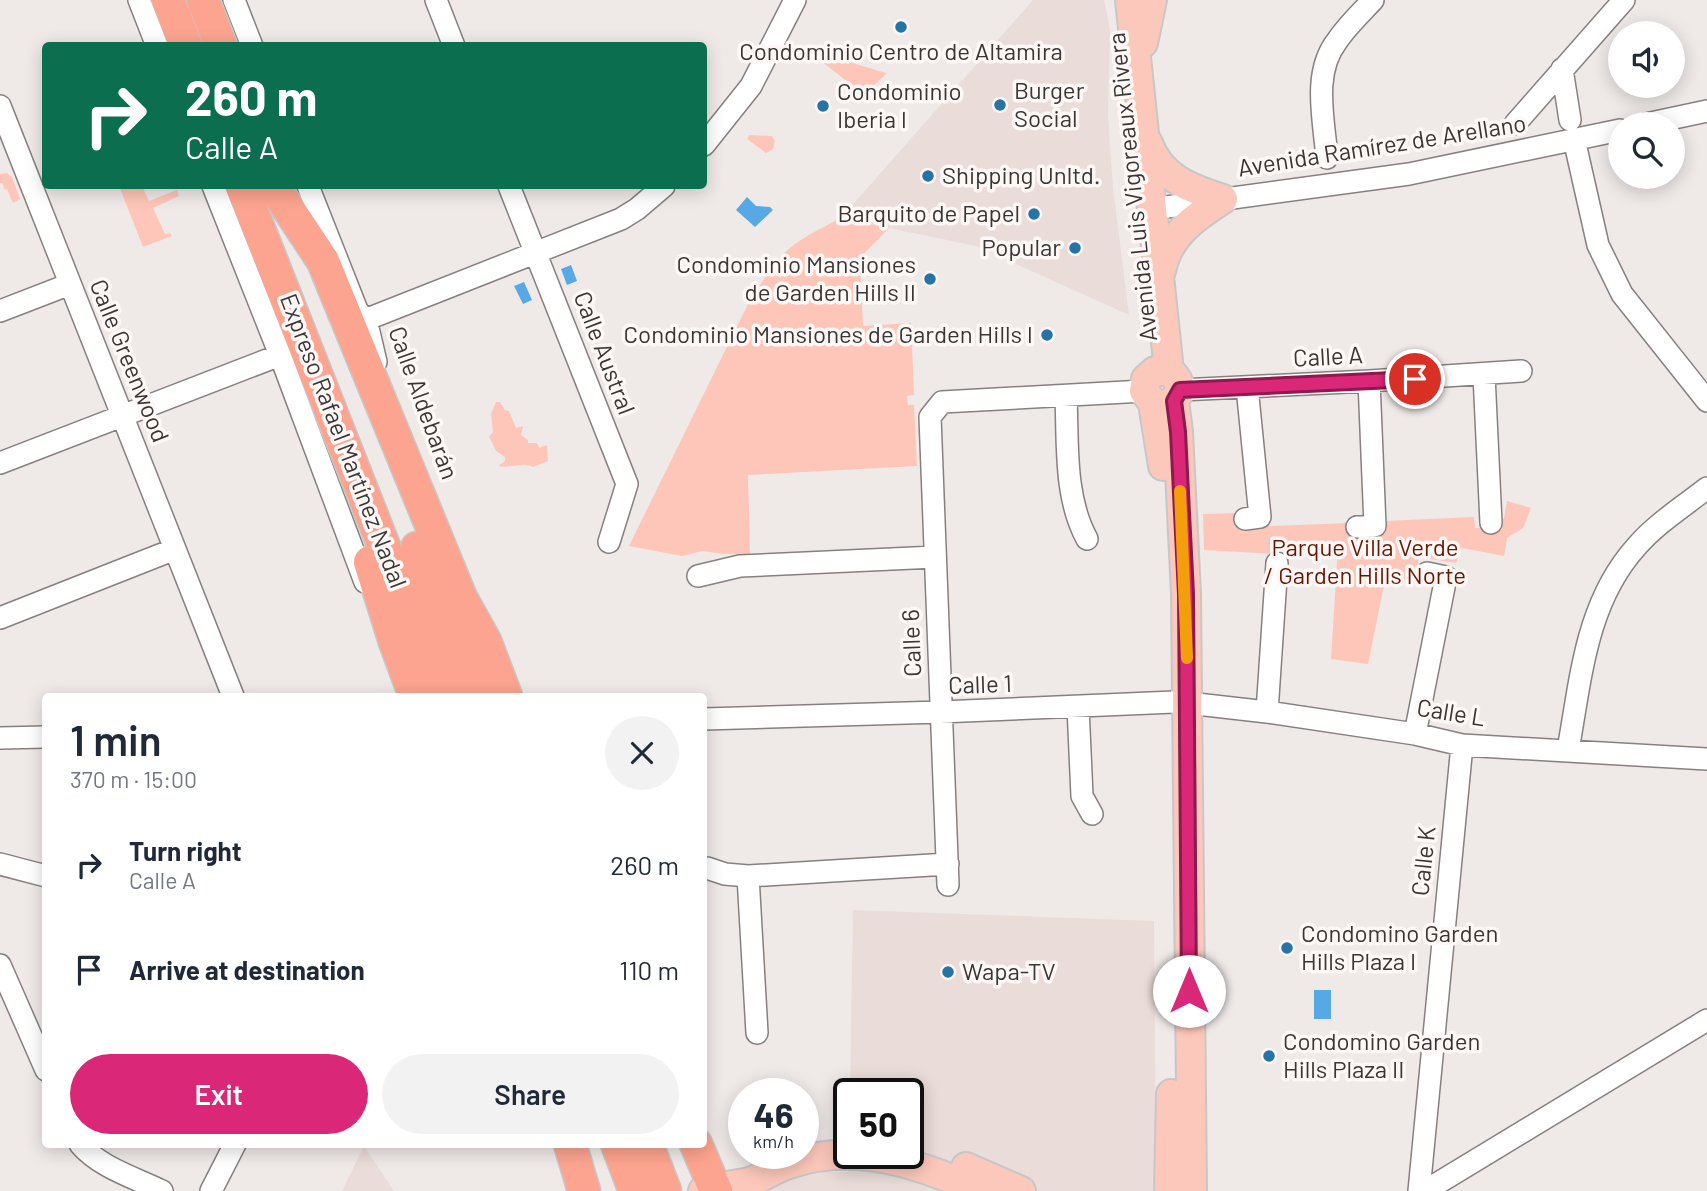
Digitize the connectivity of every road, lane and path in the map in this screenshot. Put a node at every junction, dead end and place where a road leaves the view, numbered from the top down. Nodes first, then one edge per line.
1 (139, 0) edge
2 (168, 0) edge
3 (203, 0) edge
4 (234, 0) edge
5 (436, 0) edge
6 (795, 0) edge
7 (1115, 0) edge
8 (1130, 0) edge
9 (1152, 0) edge
10 (1373, 0) edge
11 (1624, 0) edge
12 (155, 42) edge
13 (184, 42) edge
14 (219, 42) edge
15 (250, 42) edge
16 (452, 42) edge
17 (1562, 69) junction
18 (1139, 88) junction
19 (0, 106) edge
20 (1707, 111) edge
21 (1685, 116) edge
22 (1515, 124) dead end
23 (1144, 130) junction
24 (1572, 130) junction
25 (1608, 130) edge
26 (707, 141) edge
27 (9, 153) edge
28 (1327, 158) dead end
29 (214, 189) edge
30 (243, 189) edge
31 (275, 189) edge
32 (276, 189) edge
33 (309, 189) edge
34 (510, 189) edge
35 (660, 189) edge
36 (1223, 199) junction
37 (1152, 209) junction
38 (536, 252) junction
39 (1159, 281) junction
40 (70, 284) junction
41 (0, 311) edge
42 (365, 320) junction
43 (280, 355) junction
44 (1521, 371) dead end
45 (1484, 375) junction
46 (1369, 381) junction
47 (1247, 387) junction
48 (1162, 388) junction
49 (1066, 397) junction
50 (1707, 401) edge
51 (942, 402) joint
52 (330, 405) junction
53 (122, 415) junction
54 (0, 463) edge
55 (1707, 488) edge
56 (1245, 519) dead end
57 (1491, 523) dead end
58 (1357, 527) dead end
59 (1087, 539) dead end
60 (609, 542) dead end
61 (175, 548) junction
62 (935, 557) junction
63 (1277, 563) dead end
64 (1427, 573) dead end
65 (698, 576) dead end
66 (0, 618) edge
67 (485, 641) junction
68 (395, 642) junction
69 (232, 693) edge
70 (414, 693) edge
71 (442, 693) edge
72 (473, 693) edge
73 (505, 693) edge
74 (1181, 702) junction
75 (1078, 707) junction
76 (940, 712) junction
77 (1267, 712) junction
78 (707, 719) edge
79 (1415, 734) junction
80 (42, 737) edge
81 (0, 738) edge
82 (1462, 745) junction
83 (1568, 750) junction
84 (1707, 759) edge
85 (1092, 814) dead end
86 (0, 864) edge
87 (707, 867) dead end
88 (42, 875) edge
89 (748, 876) junction
90 (0, 965) edge
91 (1707, 1020) edge
92 (757, 1033) dead end
93 (42, 1061) edge
94 (83, 1148) edge
95 (233, 1148) edge
96 (571, 1148) edge
97 (619, 1148) edge
98 (649, 1148) edge
99 (697, 1148) edge
100 (924, 1151) edge
101 (735, 1169) edge
102 (941, 1182) edge
103 (711, 1190) edge
104 (162, 1191) edge
105 (211, 1191) edge
106 (584, 1191) edge
107 (635, 1191) edge
108 (665, 1191) edge
109 (982, 1191) edge
110 (1021, 1191) edge
111 (1179, 1191) edge
112 (1419, 1191) edge
113 (1425, 1191) edge

1 - 12 street
2 - 13 highway
3 - 14 highway
4 - 15 street
5 - 16 street
6 - 26 street
7 - 48 main road, Avenida Luis Vigoreaux Rivera
8 - 18 main road, Avenida Luis Vigoreaux Rivera
9 - 18 main road
10 - 28 street
11 - 17 street
17 - 22 street
17 - 24 street
18 - 23 main road, Avenida Luis Vigoreaux Rivera
19 - 27 street, Calle Greenwood
20 - 21 street
23 - 36 main road
23 - 37 main road, Avenida Luis Vigoreaux Rivera
24 - 25 street, Avenida Ramírez de Arellano
24 - 36 street, Avenida Ramírez de Arellano
24 - 50 street
27 - 40 street, Calle Greenwood
29 - 43 street
30 - 52 highway, Expreso Rafael Martínez Nadal
31 - 72 highway, Expreso Rafael Martínez Nadal
32 - 67 highway
33 - 42 street, Calle Aldebarán
34 - 38 street, Calle Austral
35 - 38 street
36 - 37 street, Avenida Ramírez de Arellano
36 - 39 main road
37 - 39 main road, Avenida Luis Vigoreaux Rivera
38 - 42 street
38 - 60 street, Calle Austral
39 - 48 main road, Avenida Luis Vigoreaux Rivera
40 - 41 street
40 - 53 street, Calle Greenwood
42 - 67 street, Calle Aldebarán
43 - 53 street
43 - 68 street
44 - 45 street, Calle A
45 - 46 street, Calle A
45 - 57 street
46 - 47 street, Calle A
46 - 58 street
47 - 48 street, Calle A
47 - 56 street
48 - 49 street, Calle A
48 - 74 main road, Avenida Luis Vigoreaux Rivera
49 - 51 street, Calle A
49 - 59 street
51 - 62 street, Calle 6
52 - 68 highway
52 - 71 highway, Expreso Rafael Martínez Nadal
53 - 54 street
53 - 61 street, Calle Greenwood
55 - 83 street
61 - 66 street
61 - 69 street, Calle Greenwood
62 - 65 street
62 - 76 street, Calle 6
63 - 77 street
64 - 79 street
67 - 73 highway
68 - 70 highway
74 - 75 street, Calle 1
74 - 77 street, Calle L
74 - 111 main road, Avenida Luis Vigoreaux Rivera
75 - 76 street, Calle 1
75 - 85 street
76 - 78 street, Calle 1
76 - 89 street, Calle 6
77 - 79 street, Calle L
79 - 82 street, Calle L
80 - 81 street
82 - 83 street, Calle L
82 - 112 street, Calle K
83 - 84 street, Calle L
86 - 88 street
87 - 89 street
89 - 92 street
90 - 93 street
91 - 113 street
94 - 104 street
95 - 105 street
96 - 106 highway
97 - 107 highway
98 - 108 highway
99 - 103 highway
100 - 110 main road
101 - 103 main road
102 - 103 main road
102 - 109 main road

